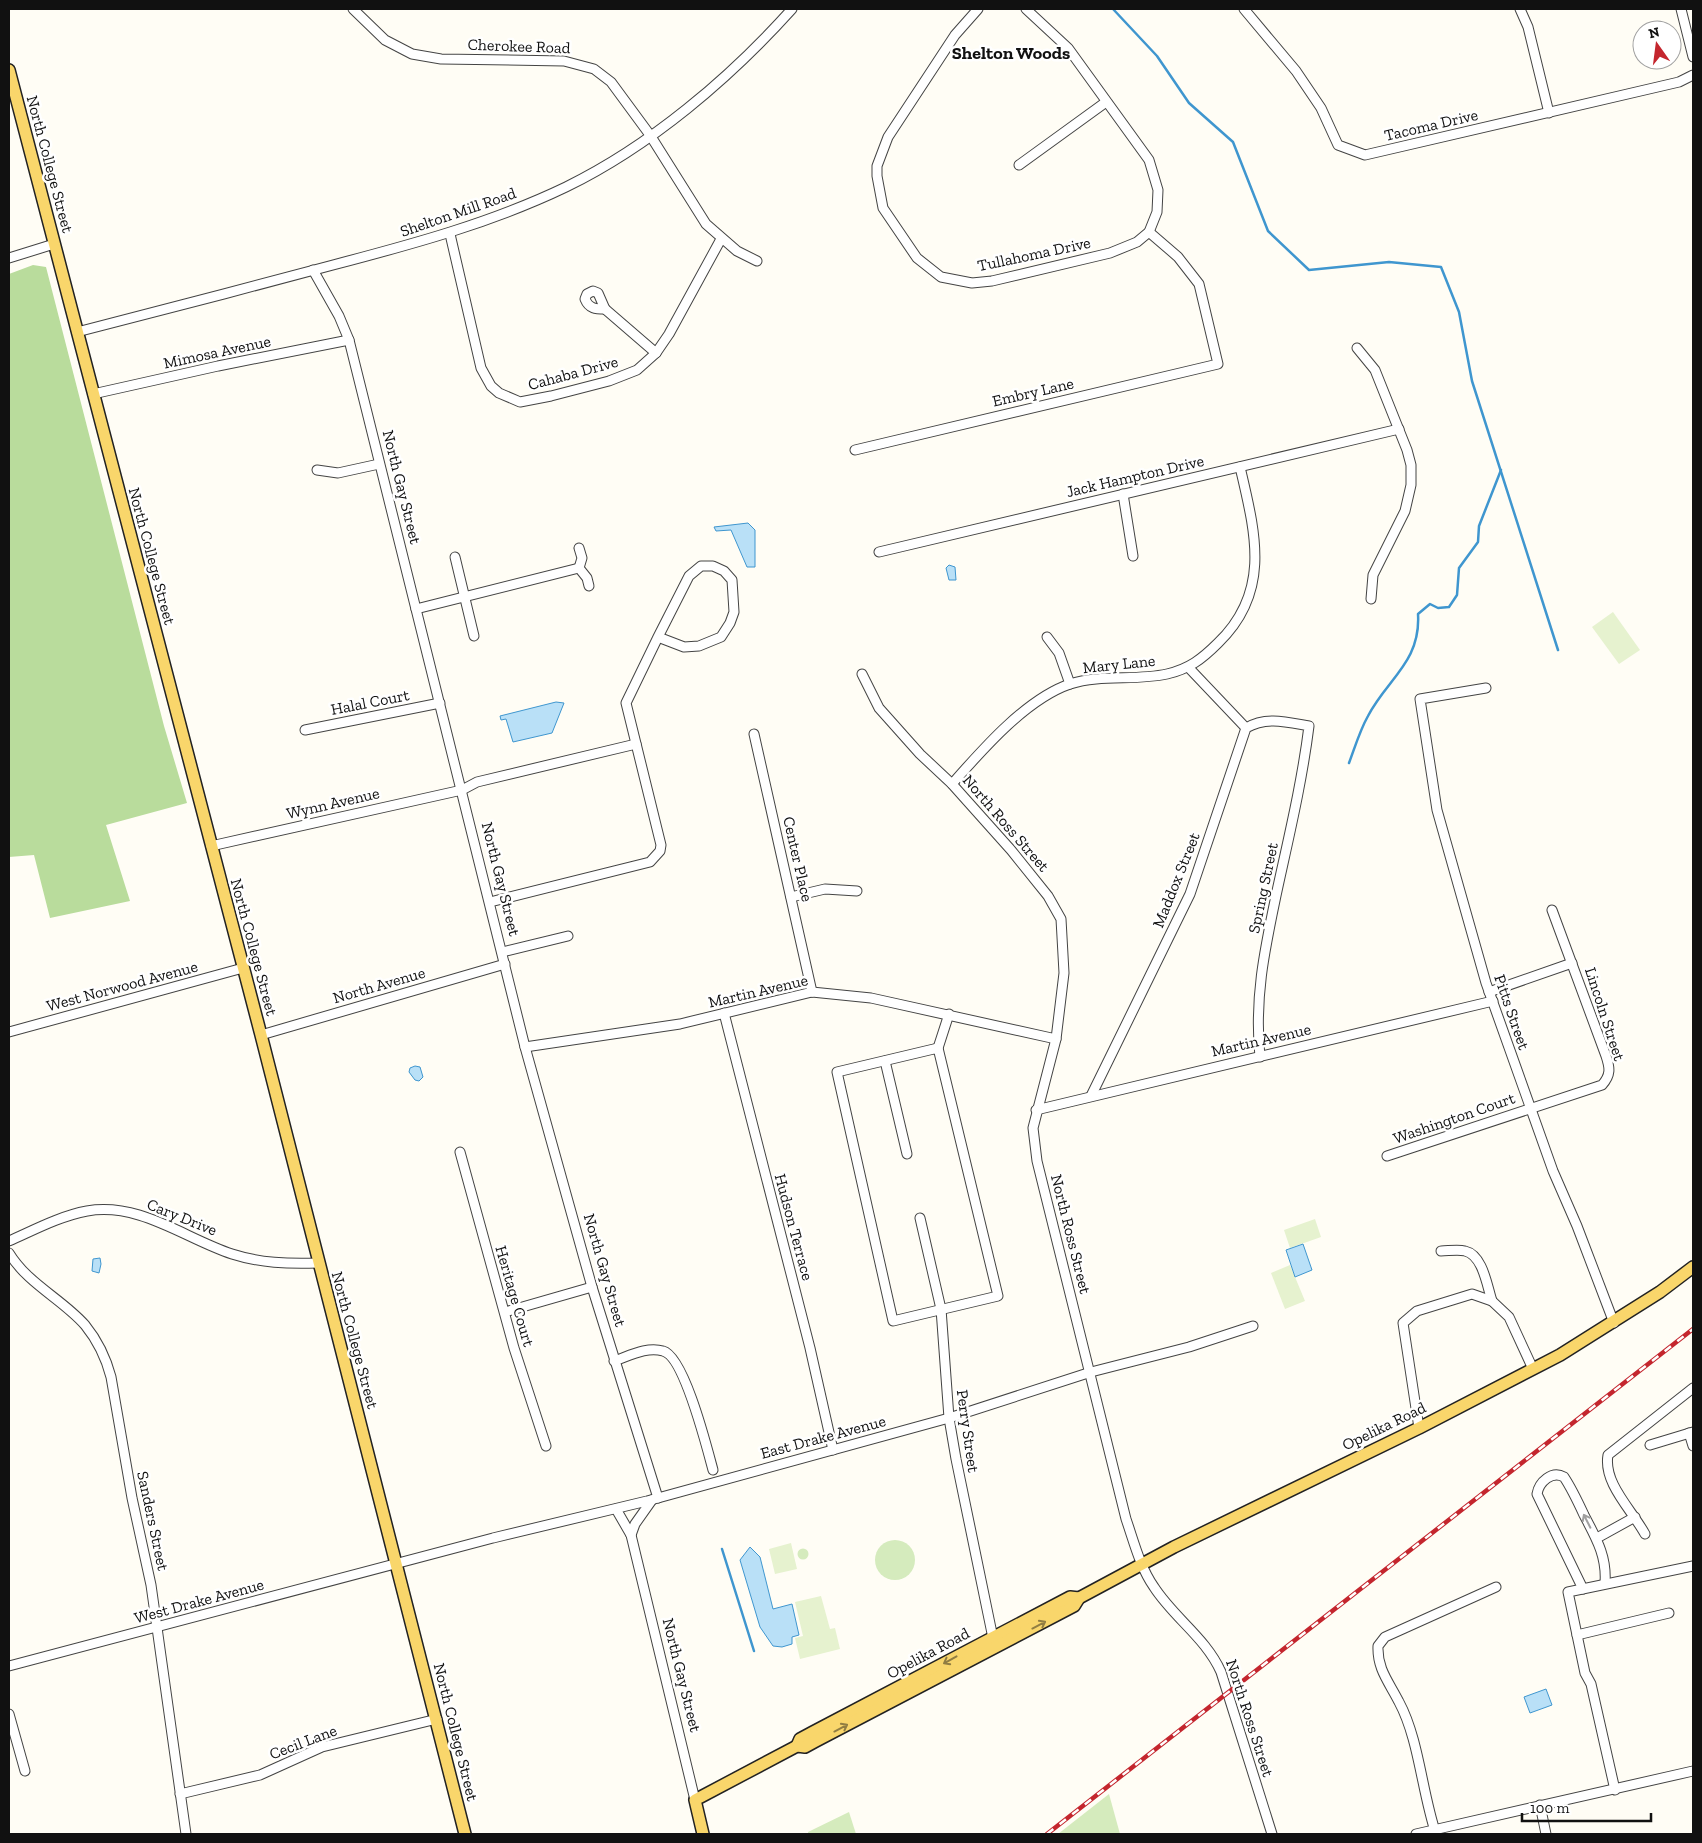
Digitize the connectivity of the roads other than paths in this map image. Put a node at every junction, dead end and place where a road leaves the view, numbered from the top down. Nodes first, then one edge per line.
1 (353, 9) edge
2 (792, 9) edge
3 (978, 9) edge
4 (1026, 9) edge
5 (1244, 9) edge
6 (1520, 9) edge
7 (1680, 9) edge
8 (1693, 57) edge
9 (9, 73) edge
10 (1693, 76) edge
11 (1106, 102) junction
12 (1549, 113) junction
13 (650, 134) junction
14 (1019, 166) dead end
15 (1149, 232) junction
16 (450, 234) junction
17 (721, 239) junction
18 (54, 244) junction
19 (9, 258) edge
20 (757, 261) dead end
21 (313, 270) junction
22 (605, 309) dead end
23 (76, 332) junction
24 (349, 340) junction
25 (1357, 348) dead end
26 (656, 353) junction
27 (93, 394) junction
28 (1399, 429) junction
29 (855, 450) dead end
30 (378, 464) junction
31 (1240, 467) junction
32 (317, 470) dead end
33 (1123, 494) junction
34 (580, 548) dead end
35 (879, 552) dead end
36 (1134, 556) dead end
37 (455, 557) dead end
38 (579, 568) junction
39 (589, 586) dead end
40 (465, 597) junction
41 (1371, 599) dead end
42 (416, 609) junction
43 (474, 636) dead end
44 (658, 637) junction
45 (1046, 637) dead end
46 (1189, 668) junction
47 (862, 674) dead end
48 (1070, 684) junction
49 (1486, 688) dead end
50 (440, 703) junction
51 (1246, 728) junction
52 (306, 730) dead end
53 (754, 734) dead end
54 (636, 744) junction
55 (952, 784) junction
56 (462, 790) junction
57 (211, 846) junction
58 (857, 891) dead end
59 (791, 897) junction
60 (490, 902) junction
61 (1552, 910) dead end
62 (568, 936) dead end
63 (502, 952) junction
64 (1572, 963) junction
65 (505, 964) junction
66 (243, 968) junction
67 (812, 992) junction
68 (1491, 997) junction
69 (724, 1013) junction
70 (950, 1014) junction
71 (9, 1032) edge
72 (261, 1035) junction
73 (1056, 1039) junction
74 (525, 1047) junction
75 (938, 1048) junction
76 (1260, 1056) junction
77 (885, 1061) junction
78 (1091, 1096) junction
79 (1530, 1108) junction
80 (1036, 1110) junction
81 (460, 1152) dead end
82 (907, 1154) dead end
83 (1387, 1156) dead end
84 (920, 1218) dead end
85 (9, 1240) edge
86 (1441, 1251) dead end
87 (9, 1253) edge
88 (318, 1263) junction
89 (1693, 1267) edge
90 (592, 1287) junction
91 (1492, 1301) junction
92 (941, 1309) junction
93 (505, 1312) junction
94 (1614, 1323) junction
95 (1253, 1326) dead end
96 (614, 1361) junction
97 (1533, 1369) junction
98 (1091, 1372) junction
99 (1693, 1388) edge
100 (949, 1418) junction
101 (1419, 1428) junction
102 (1691, 1432) edge
103 (1650, 1445) dead end
104 (546, 1446) dead end
105 (1693, 1446) edge
106 (833, 1450) junction
107 (713, 1470) dead end
108 (655, 1499) junction
109 (616, 1509) junction
110 (1635, 1517) junction
111 (1645, 1534) dead end
112 (631, 1535) junction
113 (1597, 1538) junction
114 (397, 1564) junction
115 (1142, 1565) junction
116 (1693, 1566) edge
117 (1605, 1583) junction
118 (1496, 1587) dead end
119 (1583, 1588) junction
120 (1669, 1613) dead end
121 (158, 1627) junction
122 (1577, 1635) junction
123 (994, 1642) junction
124 (9, 1666) edge
125 (9, 1714) edge
126 (437, 1719) junction
127 (25, 1771) dead end
128 (1693, 1771) edge
129 (1615, 1790) junction
130 (180, 1794) junction
131 (695, 1800) junction
132 (1540, 1806) junction
133 (1436, 1832) edge
134 (186, 1834) edge
135 (465, 1834) edge
136 (703, 1834) edge
137 (1272, 1834) edge
138 (1416, 1834) edge
139 (1546, 1834) edge

1 - 13 street, Cherokee Road
2 - 13 street, Shelton Mill Road
3 - 15 street, Tullahoma Drive
4 - 11 street
5 - 12 street, Tacoma Drive
6 - 12 street
7 - 8 street
9 - 18 main road, North College Street
10 - 12 street, Tacoma Drive
11 - 14 street
11 - 15 street
13 - 16 street, Shelton Mill Road
13 - 17 street, Cherokee Road
15 - 29 street, Embry Lane
16 - 21 street, Shelton Mill Road
16 - 26 street, Cahaba Drive
17 - 20 street, Cherokee Road
17 - 26 street, Cahaba Drive
18 - 19 street
18 - 23 main road, North College Street
21 - 23 street, Shelton Mill Road
21 - 24 street, North Gay Street
22 - 26 street
23 - 27 main road, North College Street
24 - 27 street, Mimosa Avenue
24 - 30 street, North Gay Street
25 - 28 street
27 - 57 main road, North College Street
28 - 31 street, Jack Hampton Drive
28 - 41 street
30 - 32 street
30 - 42 street, North Gay Street
31 - 33 street, Jack Hampton Drive
31 - 46 street, Mary Lane
33 - 35 street, Jack Hampton Drive
33 - 36 street
34 - 38 street
37 - 40 street
38 - 39 street
38 - 40 street
40 - 42 street
40 - 43 street
42 - 50 street, North Gay Street
44 - 44 street
44 - 54 street
45 - 48 street
46 - 48 street, Mary Lane
46 - 51 street
47 - 55 street, North Ross Street
48 - 55 street, Mary Lane
49 - 68 street, Pitts Street
50 - 52 street, Halal Court
50 - 56 street, North Gay Street
51 - 76 street, Spring Street
51 - 78 street, Maddox Street
53 - 59 street, Center Place
54 - 56 street, Wynn Avenue
54 - 60 street
55 - 73 street, North Ross Street
56 - 57 street, Wynn Avenue
56 - 60 street, North Gay Street
57 - 66 main road, North College Street
58 - 59 street
59 - 67 street, Center Place
60 - 63 street, North Gay Street
61 - 64 street, Lincoln Street
62 - 63 street
63 - 65 street, North Gay Street
64 - 68 street, Martin Avenue
64 - 79 street, Lincoln Street
65 - 72 street, North Avenue
65 - 74 street, North Gay Street
66 - 71 street, West Norwood Avenue
66 - 72 main road, North College Street
67 - 69 street, Martin Avenue
67 - 70 street, Martin Avenue
68 - 76 street, Martin Avenue
68 - 79 street, Pitts Street
69 - 74 street, Martin Avenue
69 - 106 street, Hudson Terrace
70 - 73 street, Martin Avenue
70 - 75 street
72 - 88 main road, North College Street
73 - 80 street, North Ross Street
74 - 90 street, North Gay Street
75 - 77 street
75 - 92 street
76 - 78 street, Martin Avenue
77 - 82 street
77 - 92 street
78 - 80 street, Martin Avenue
79 - 83 street, Washington Court
79 - 94 street, Pitts Street
80 - 98 street, North Ross Street
81 - 93 street, Heritage Court
84 - 92 street, Perry Street
85 - 88 street, Cary Drive
86 - 91 street
87 - 121 street, Sanders Street
88 - 114 main road, North College Street
89 - 94 main road, Opelika Road
90 - 93 street
90 - 96 street, North Gay Street
91 - 97 street
91 - 101 street
92 - 100 street, Perry Street
93 - 104 street, Heritage Court
94 - 97 main road, Opelika Road
95 - 98 street, East Drake Avenue
96 - 107 street
96 - 108 street, North Gay Street
97 - 101 main road, Opelika Road
98 - 100 street, East Drake Avenue
98 - 115 street, North Ross Street
99 - 110 street
100 - 106 street, East Drake Avenue
100 - 123 street, Perry Street
101 - 115 main road, Opelika Road
102 - 103 street
102 - 105 street
106 - 108 street, East Drake Avenue
108 - 109 street, East Drake Avenue
108 - 112 street
109 - 112 street, North Gay Street
109 - 114 street, East Drake Avenue
110 - 111 street
110 - 113 street
112 - 131 street, North Gay Street
113 - 117 street
113 -> 119 street
114 - 121 street, West Drake Avenue
114 - 126 main road, North College Street
115 - 123 main road, Opelika Road
115 - 137 street, North Ross Street
116 - 117 street
117 - 119 street
118 - 133 street
119 - 122 street
120 - 122 street
121 - 124 street, West Drake Avenue
121 - 130 street, Sanders Street
122 - 129 street
123 - 131 main road, Opelika Road
125 - 127 street
126 - 130 street, Cecil Lane
126 - 135 main road, North College Street
128 - 129 street
129 - 132 street
130 - 134 street, Sanders Street
131 - 136 main road, North Gay Street
132 - 133 street
132 - 139 street
133 - 138 street

